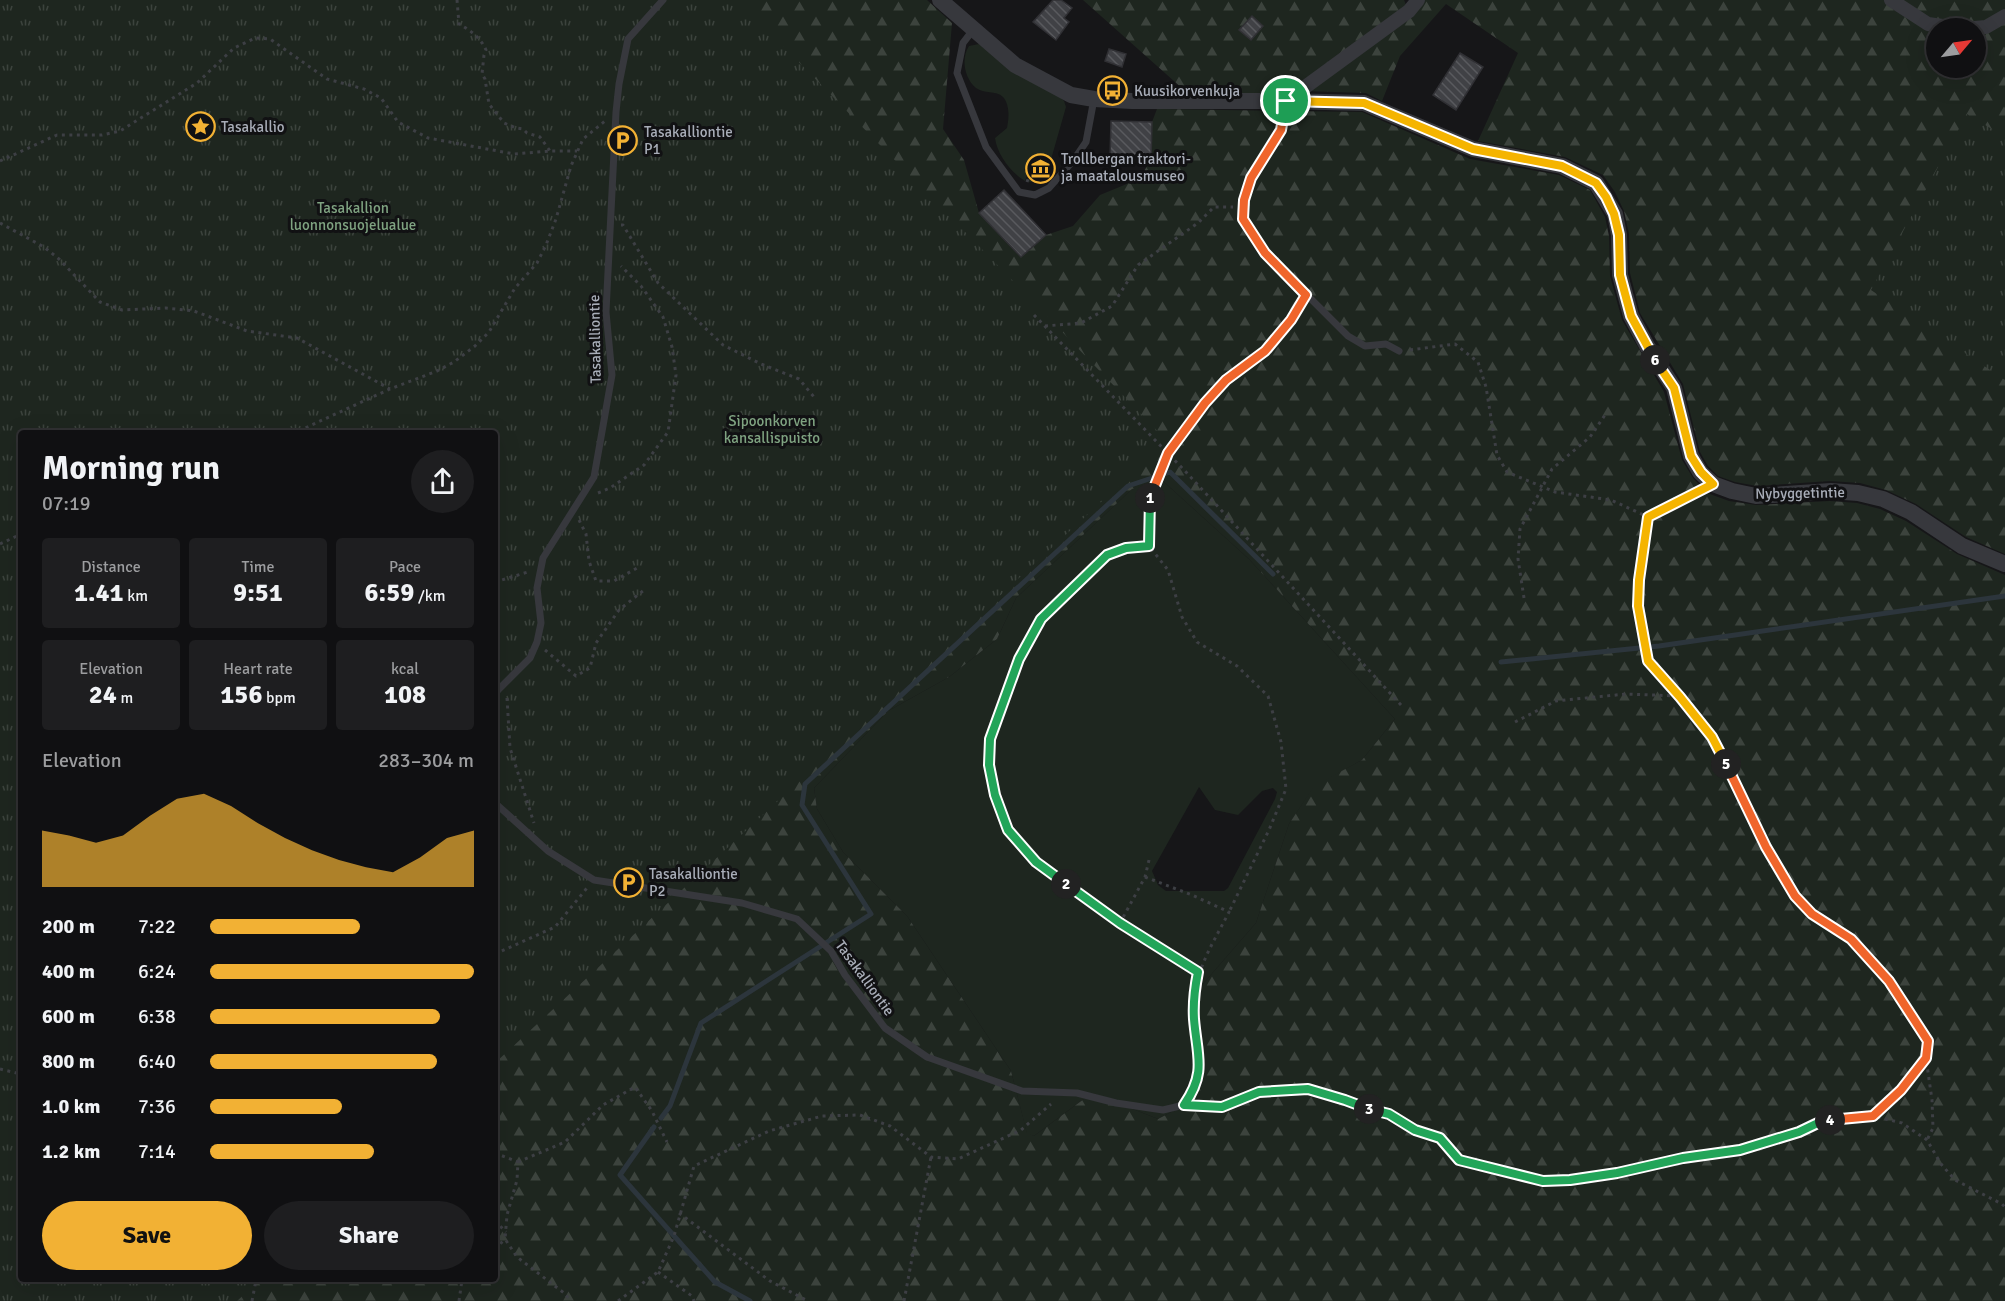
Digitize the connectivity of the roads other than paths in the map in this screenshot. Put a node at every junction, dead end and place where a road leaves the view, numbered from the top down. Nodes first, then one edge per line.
1 (663, 0) edge
2 (940, 0) edge
3 (1418, 0) edge
4 (1891, 0) edge
5 (2002, 22) edge
6 (1926, 23) edge
7 (1986, 26) edge
8 (973, 30) junction
9 (1094, 99) junction
10 (1286, 101) junction
11 (1399, 351) road end
12 (2005, 564) edge
13 (498, 691) edge
14 (498, 806) edge
15 (1193, 1092) road end

1 - 13 lane, Tasakalliontie
2 - 8 street
3 - 10 street
4 - 6 street
5 - 7 street
8 - 9 street
8 - 9 lane
9 - 10 street
10 - 11 lane
10 - 12 street, Nybyggetintie
14 - 15 lane, Tasakalliontie

